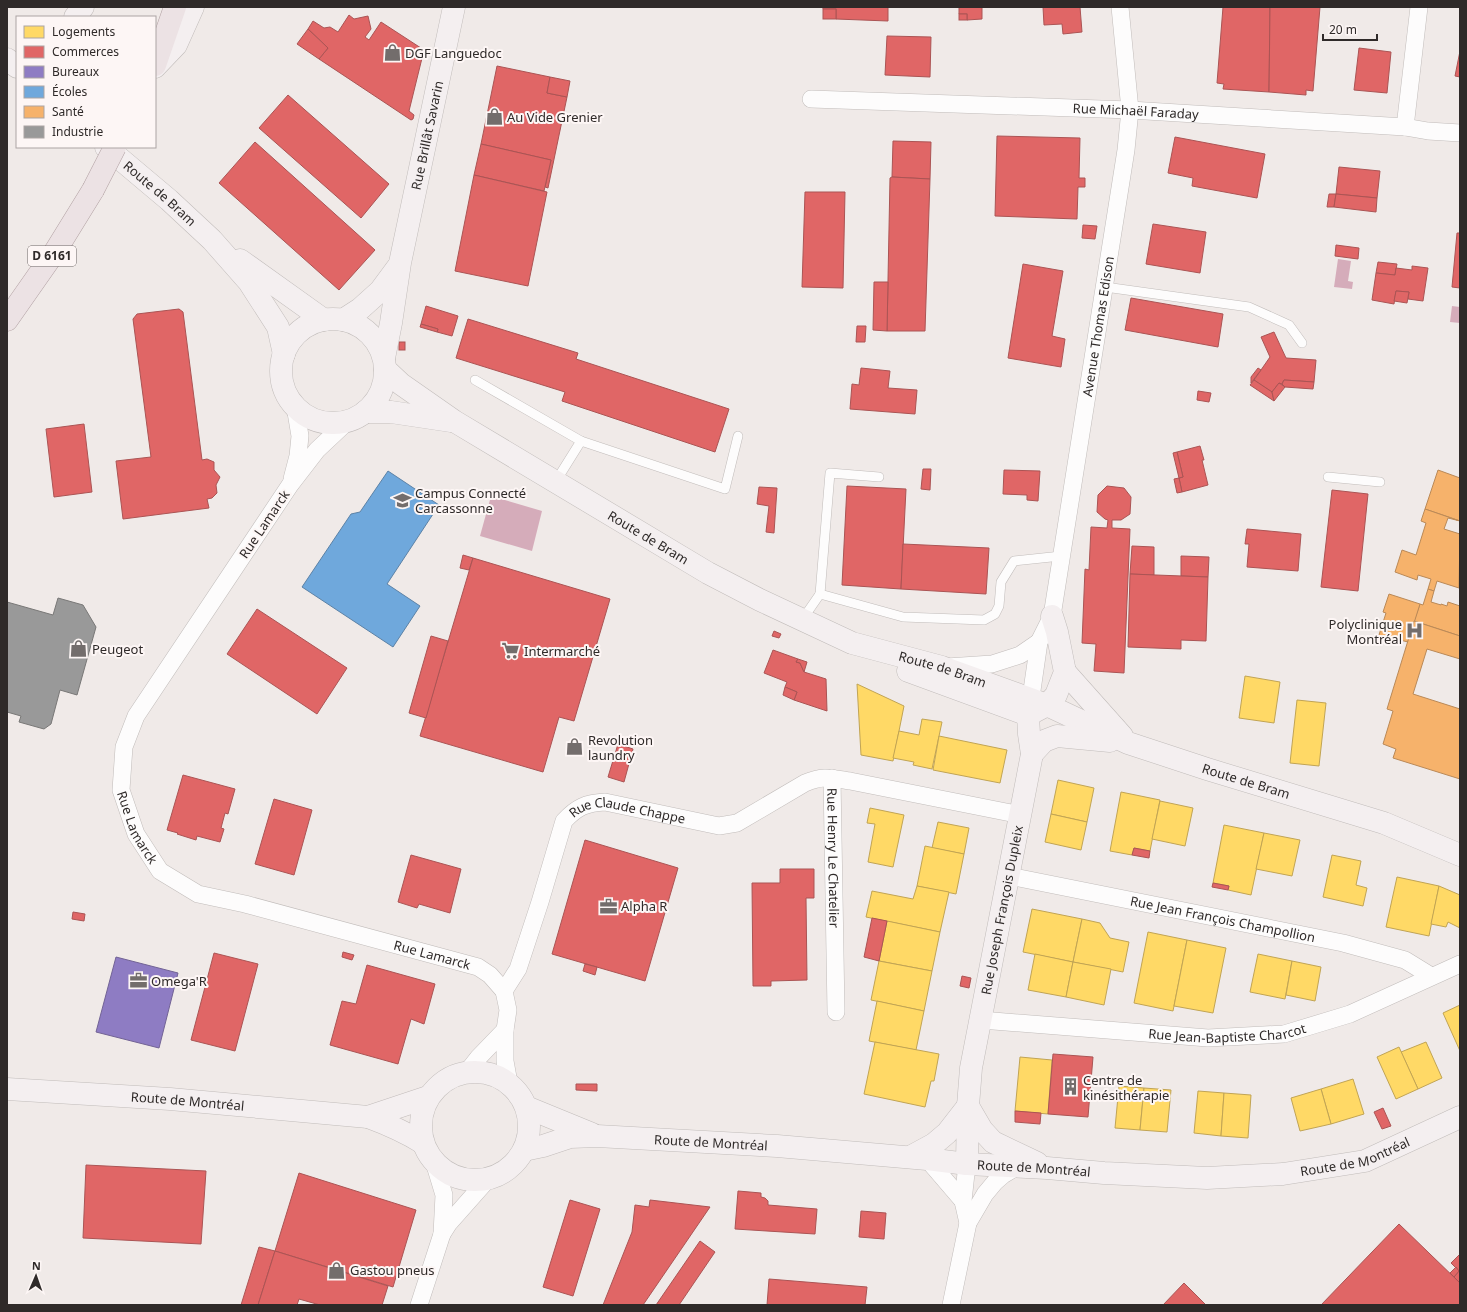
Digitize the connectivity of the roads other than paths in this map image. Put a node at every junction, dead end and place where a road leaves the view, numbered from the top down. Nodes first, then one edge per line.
1 (83, 7) edge
2 (175, 7) edge
3 (192, 7) edge
4 (454, 7) edge
5 (1120, 7) edge
6 (1419, 7) edge
7 (77, 16) edge
8 (7, 59) edge
9 (156, 63) edge
10 (156, 65) edge
11 (16, 66) edge
12 (811, 98) dead end
13 (1130, 110) junction
14 (1405, 127) junction
15 (1460, 133) edge
16 (107, 148) edge
17 (114, 148) edge
18 (212, 240) junction
19 (400, 264) junction
20 (1105, 287) junction
21 (7, 320) edge
22 (334, 320) junction
23 (1302, 343) dead end
24 (284, 354) junction
25 (384, 363) junction
26 (475, 380) dead end
27 (295, 406) junction
28 (357, 416) junction
29 (454, 422) junction
30 (738, 436) dead end
31 (581, 441) junction
32 (880, 477) dead end
33 (1328, 477) dead end
34 (556, 481) junction
35 (1380, 482) dead end
36 (290, 485) junction
37 (1061, 556) junction
38 (820, 594) junction
39 (1052, 616) junction
40 (802, 620) junction
41 (1039, 642) junction
42 (852, 643) junction
43 (942, 667) junction
44 (1064, 672) junction
45 (1035, 707) junction
46 (1128, 742) junction
47 (1032, 754) junction
48 (832, 778) junction
49 (1021, 816) junction
50 (1460, 855) edge
51 (1009, 876) junction
52 (1460, 964) edge
53 (1431, 976) junction
54 (504, 991) junction
55 (836, 1012) dead end
56 (981, 1020) junction
57 (505, 1030) junction
58 (467, 1072) junction
59 (509, 1083) junction
60 (7, 1089) edge
61 (428, 1097) junction
62 (968, 1106) junction
63 (526, 1107) junction
64 (368, 1117) junction
65 (1460, 1117) edge
66 (597, 1136) junction
67 (423, 1143) junction
68 (524, 1150) junction
69 (919, 1158) junction
70 (434, 1162) junction
71 (967, 1164) junction
72 (1018, 1166) junction
73 (1047, 1168) junction
74 (488, 1179) junction
75 (963, 1201) junction
76 (968, 1223) junction
77 (442, 1234) junction
78 (419, 1305) edge
79 (951, 1305) edge

1 - 7 main road
2 - 9 main road
3 - 10 main road
4 - 19 main road, Rue Brillât Savarin
5 - 13 street, Avenue Thomas Edison
6 - 14 street
8 - 11 main road
12 - 13 street, Rue Michaël Faraday
13 - 14 street, Rue Michaël Faraday
13 - 20 street, Avenue Thomas Edison
14 - 15 street, Rue Michaël Faraday
16 - 18 main road, Route de Bram
17 - 21 main road, D 6161, bridge
18 - 22 main road, Route de Bram
18 - 24 main road, Route de Bram
19 - 22 main road, Rue Brillât Savarin
19 - 25 main road, Rue Brillât Savarin
20 - 23 lane
20 - 37 street, Avenue Thomas Edison
22 - 24 main road, Route de Bram
22 - 25 main road, Route de Bram
24 - 27 main road, Route de Bram
25 - 28 main road
25 - 29 main road, Route de Bram
26 - 31 lane
27 - 28 main road, Route de Bram
27 - 36 street, Rue Lamarck
28 - 29 main road, Route de Bram
28 - 36 street, Rue Lamarck
29 - 34 main road, Route de Bram
30 - 31 lane
31 - 34 lane
32 - 38 lane
33 - 35 lane
34 - 40 main road, Route de Bram
36 - 54 street, Rue Lamarck
37 - 38 lane
37 - 39 street, Avenue Thomas Edison
38 - 40 lane
39 - 41 street, Avenue Thomas Edison
39 - 44 main road
40 - 42 main road, Route de Bram
41 - 43 street, Avenue Thomas Edison
41 - 45 street, Avenue Thomas Edison
42 - 43 main road, Route de Bram
42 - 45 main road
43 - 45 main road, Route de Bram
44 - 45 main road
44 - 46 main road
45 - 46 main road, Route de Bram
45 - 47 main road, Rue Joseph François Dupleix
46 - 47 main road
46 - 50 main road, Route de Bram
47 - 49 main road, Rue Joseph François Dupleix
48 - 49 street, Rue Henry Le Chatelier
48 - 54 street, Rue Claude Chappe
48 - 55 street, Rue Henry Le Chatelier
49 - 51 main road, Rue Joseph François Dupleix
51 - 53 street, Rue Jean François Champollion
51 - 56 main road, Rue Joseph François Dupleix
52 - 53 street, Rue Jean-Baptiste Charcot
53 - 56 street, Rue Jean-Baptiste Charcot
54 - 57 street
56 - 62 main road, Rue Joseph François Dupleix
57 - 58 street
57 - 59 street
58 - 59 main road
58 - 61 main road
59 - 63 main road
60 - 64 main road, Route de Montréal
61 - 64 main road, Route de Montréal
61 - 67 main road
62 - 69 main road
62 - 71 main road, Rue Joseph François Dupleix
62 - 73 main road
63 - 66 main road, Route de Montréal
63 - 68 main road
64 - 67 main road, Route de Montréal
65 - 73 main road, Route de Montréal
66 - 68 main road, Route de Montréal
66 - 69 main road, Route de Montréal
67 - 70 main road
68 - 74 main road
69 - 71 main road, Route de Montréal
69 - 75 street
70 - 74 main road
70 - 77 street
71 - 72 main road, Route de Montréal
71 - 75 street
72 - 73 main road, Route de Montréal
72 - 76 street
74 - 77 street
75 - 76 street
76 - 79 street
77 - 78 street

